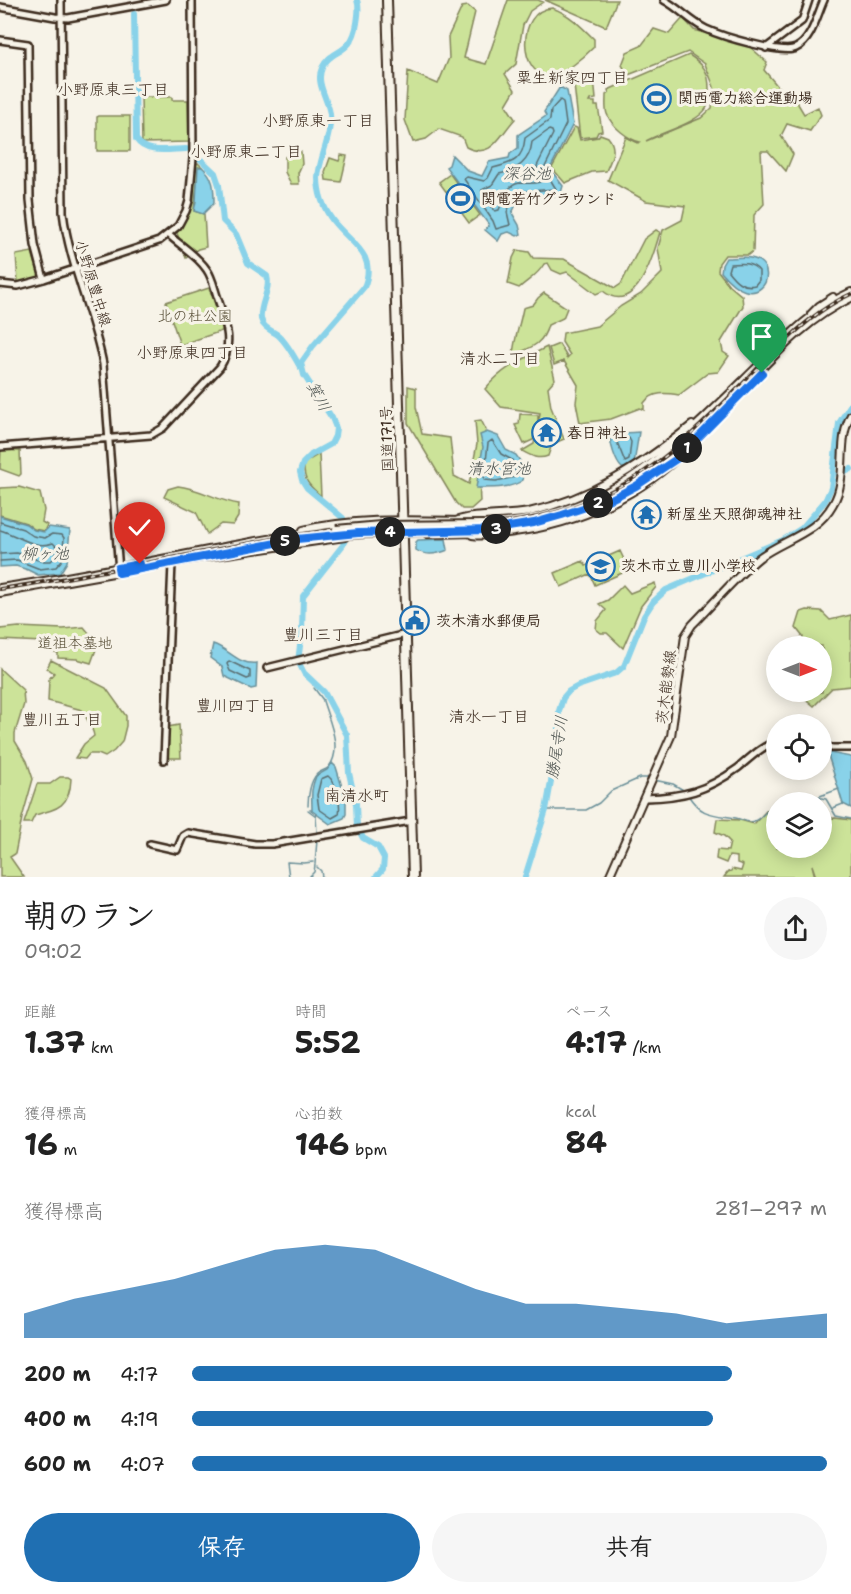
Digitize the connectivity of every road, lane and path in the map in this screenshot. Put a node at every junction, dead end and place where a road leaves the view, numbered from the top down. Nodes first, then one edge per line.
1 (61, 0) edge
2 (166, 0) edge
3 (192, 0) edge
4 (387, 0) edge
5 (664, 0) edge
6 (809, 0) edge
7 (824, 0) edge
8 (0, 7) edge
9 (61, 18) junction
10 (0, 40) edge
11 (766, 48) junction
12 (172, 237) junction
13 (75, 269) junction
14 (44, 279) junction
15 (0, 284) edge
16 (851, 290) edge
17 (851, 300) edge
18 (812, 312) junction
19 (787, 338) junction
20 (767, 368) junction
21 (742, 389) junction
22 (851, 415) edge
23 (109, 440) junction
24 (0, 447) edge
25 (662, 448) junction
26 (678, 458) junction
27 (607, 491) junction
28 (594, 503) junction
29 (587, 507) junction
30 (548, 514) junction
31 (403, 521) junction
32 (456, 521) junction
33 (483, 527) junction
34 (338, 531) junction
35 (457, 534) junction
36 (403, 535) junction
37 (172, 563) junction
38 (119, 570) junction
39 (0, 588) edge
40 (0, 593) edge
41 (406, 634) junction
42 (267, 668) dead end
43 (766, 746) edge
44 (832, 748) edge
45 (851, 748) edge
46 (164, 760) dead end
47 (645, 798) junction
48 (411, 821) junction
49 (150, 844) dead end
50 (413, 877) edge
51 (609, 877) edge

1 - 9 street, 小野原豊中線
2 - 9 street
3 - 12 street
4 - 31 highway, 国道171号
5 - 11 street
6 - 11 street
7 - 11 street
8 - 9 street
9 - 13 street, 小野原豊中線
10 - 14 street
12 - 13 street
12 - 23 street
13 - 14 street
13 - 23 street, 小野原豊中線
14 - 15 street
16 - 18 main road
16 - 19 main road
17 - 20 main road
17 - 21 main road
18 - 19 main road
18 - 25 main road
19 - 27 main road
20 - 21 main road
20 - 26 main road
21 - 28 main road
22 - 47 main road, 茨木能勢線
23 - 24 street
23 - 38 street, 小野原豊中線
25 - 27 main road
25 - 32 main road
26 - 28 main road
26 - 35 main road
27 - 30 main road
28 - 29 main road
29 - 33 main road
29 - 35 main road
30 - 32 main road
30 - 33 main road
31 - 32 main road
31 - 34 main road
31 - 36 highway, 国道171号
33 - 34 main road, bridge
34 - 36 main road, bridge
34 - 37 main road
34 - 38 main road
35 - 36 main road
36 - 41 highway, 国道171号
37 - 38 main road
37 - 46 street
38 - 39 main road
38 - 40 main road
41 - 42 street
41 - 48 highway, 国道171号
43 - 47 street
44 - 45 street
47 - 51 main road, 茨木能勢線
48 - 49 street
48 - 50 highway, 国道171号

